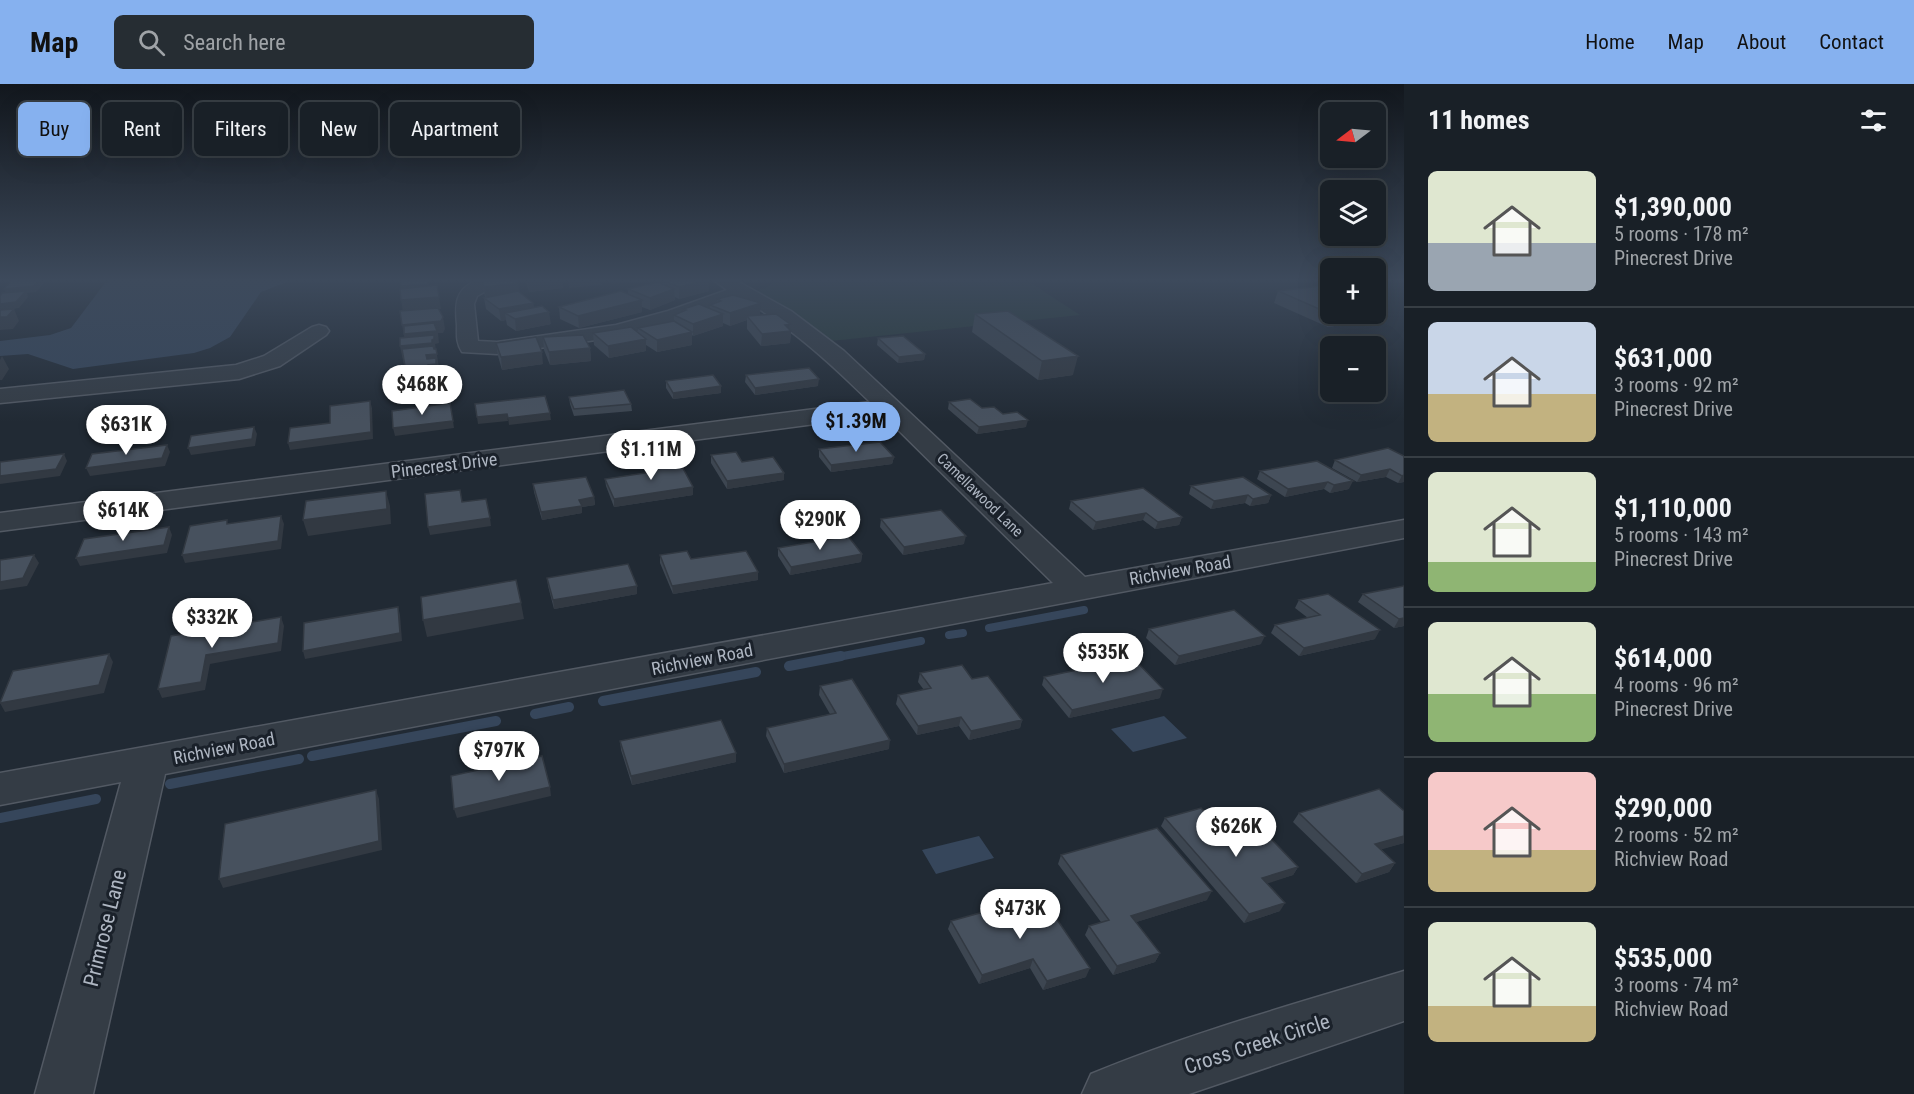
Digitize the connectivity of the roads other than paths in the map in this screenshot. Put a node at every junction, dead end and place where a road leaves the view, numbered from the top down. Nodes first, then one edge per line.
1 (467, 328) edge
2 (628, 328) edge
3 (803, 328) edge
4 (319, 331) dead end
5 (0, 396) edge
6 (888, 407) junction
7 (0, 522) edge
8 (1404, 529) edge
9 (1078, 589) junction
10 (147, 762) junction
11 (0, 789) edge
12 (1404, 996) edge
13 (64, 1094) edge
14 (1111, 1094) edge

1 - 2 street
3 - 6 street, Camellawood Lane
4 - 5 street
6 - 7 street, Pinecrest Drive
6 - 9 street, Camellawood Lane
8 - 9 street, Richview Road
9 - 10 street, Richview Road
10 - 11 street, Richview Road
10 - 13 street, Primrose Lane
12 - 14 street, Cross Creek Circle

